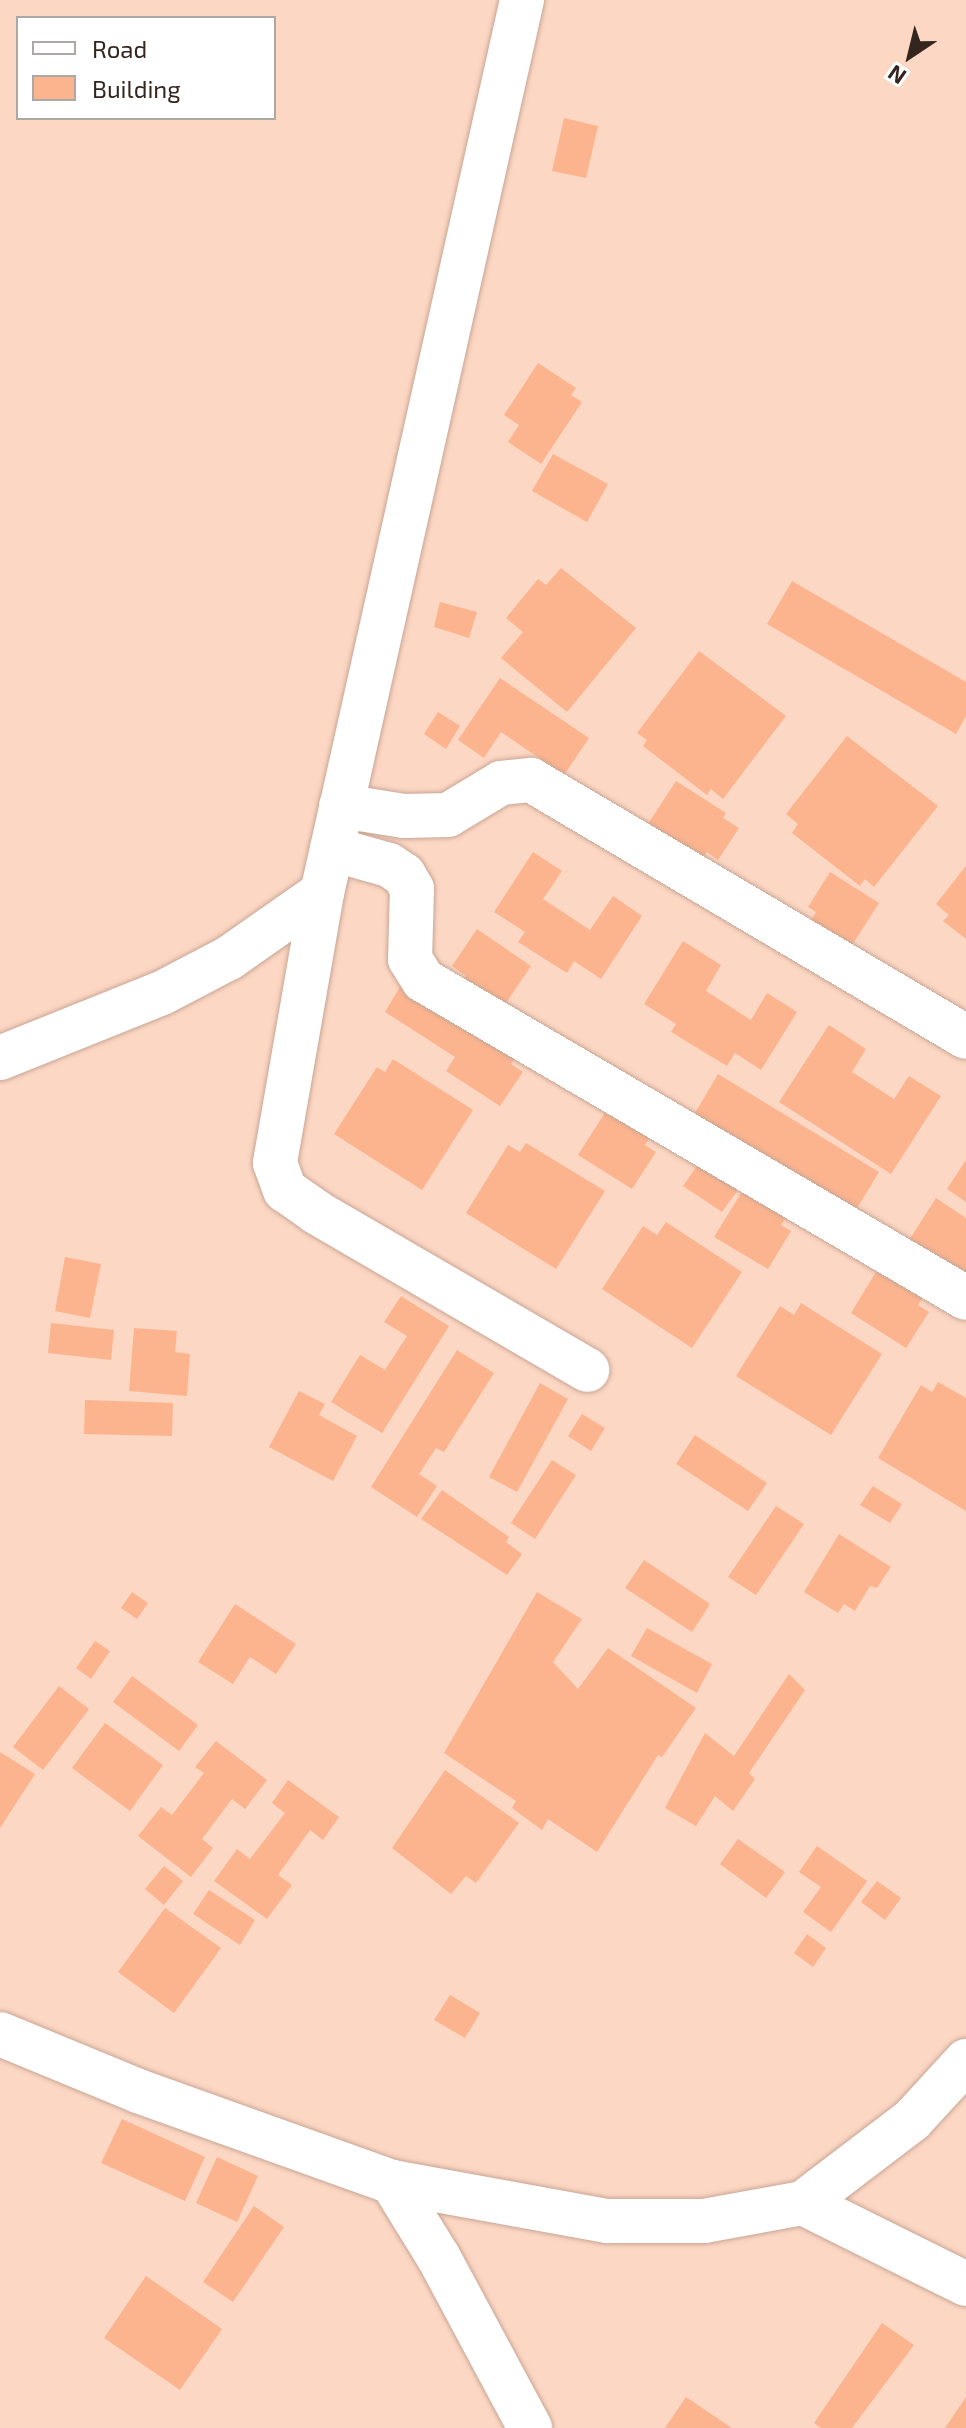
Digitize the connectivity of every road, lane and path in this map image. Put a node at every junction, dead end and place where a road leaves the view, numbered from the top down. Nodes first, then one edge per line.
1 (522, 0) edge
2 (341, 806) junction
3 (332, 849) junction
4 (322, 893) junction
5 (966, 1037) edge
6 (0, 1058) edge
7 (966, 1298) edge
8 (587, 1370) dead end
9 (0, 2034) edge
10 (966, 2061) edge
11 (392, 2182) junction
12 (803, 2203) junction
13 (966, 2284) edge
14 (530, 2428) edge

1 - 2 street
2 - 3 street
2 - 5 street
3 - 4 street
3 - 7 street
4 - 6 street
4 - 8 street
9 - 11 street
10 - 12 street
11 - 12 street
11 - 14 street
12 - 13 street

